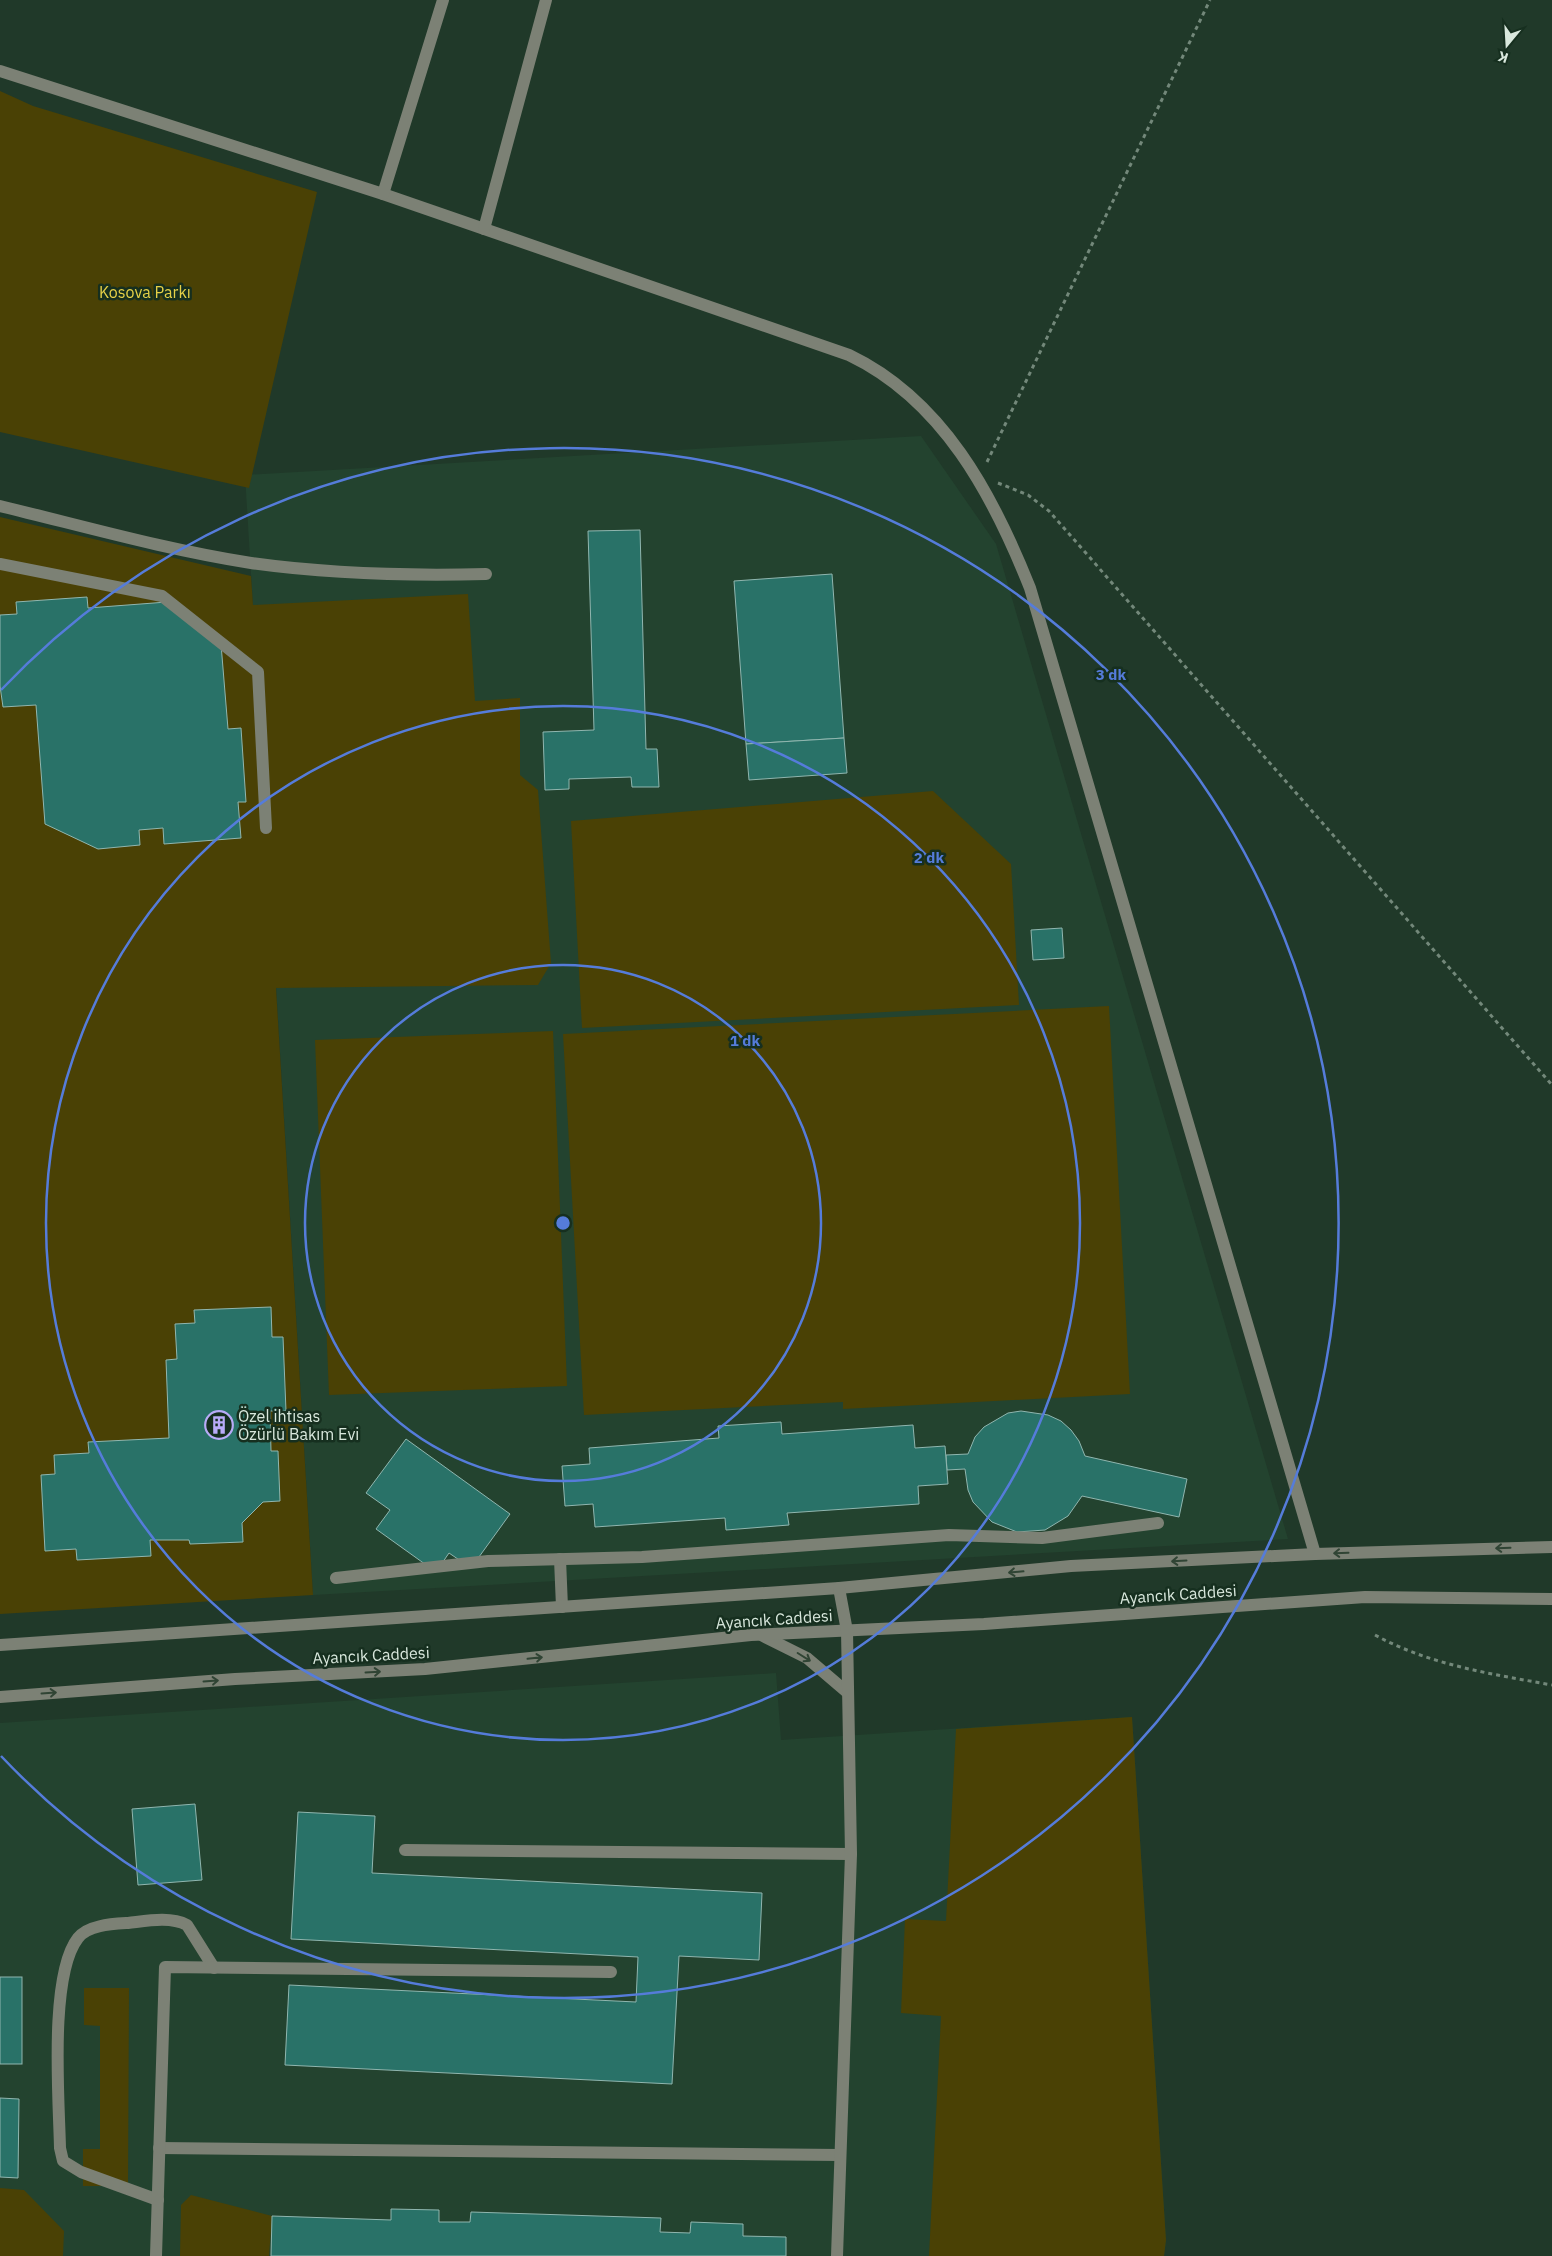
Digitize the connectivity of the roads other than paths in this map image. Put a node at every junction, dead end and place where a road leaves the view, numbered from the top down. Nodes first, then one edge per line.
1 (443, 0) edge
2 (546, 0) edge
3 (0, 71) edge
4 (383, 194) junction
5 (484, 229) junction
6 (0, 506) edge
7 (0, 564) edge
8 (486, 574) dead end
9 (266, 828) dead end
10 (1158, 1522) dead end
11 (1552, 1547) edge
12 (1315, 1554) junction
13 (560, 1559) junction
14 (336, 1578) dead end
15 (839, 1588) junction
16 (1552, 1599) edge
17 (562, 1607) junction
18 (847, 1631) junction
19 (761, 1635) junction
20 (0, 1646) edge
21 (848, 1694) junction
22 (0, 1697) edge
23 (405, 1850) dead end
24 (851, 1854) junction
25 (214, 1968) junction
26 (611, 1972) dead end
27 (159, 2148) junction
28 (840, 2155) junction
29 (158, 2200) junction
30 (156, 2256) edge
31 (837, 2256) edge

1 - 4 street
2 - 5 street
3 - 4 street
4 - 5 street
5 - 12 street
6 - 8 street
7 - 9 street
10 - 13 street
11 -> 12 street, Ayancık Caddesi
12 -> 15 street, Ayancık Caddesi
13 - 14 street
13 - 17 street
15 - 17 street, Ayancık Caddesi
15 - 18 street
16 - 18 street, Ayancık Caddesi
17 - 20 street, Ayancık Caddesi
18 - 19 street, Ayancık Caddesi
18 - 21 street
19 -> 21 street
22 -> 19 street, Ayancık Caddesi
21 - 24 street
23 - 24 street
24 - 28 street
25 - 26 street
25 - 27 street
25 - 29 street
27 - 28 street
27 - 29 street
28 - 31 street
29 - 30 street

